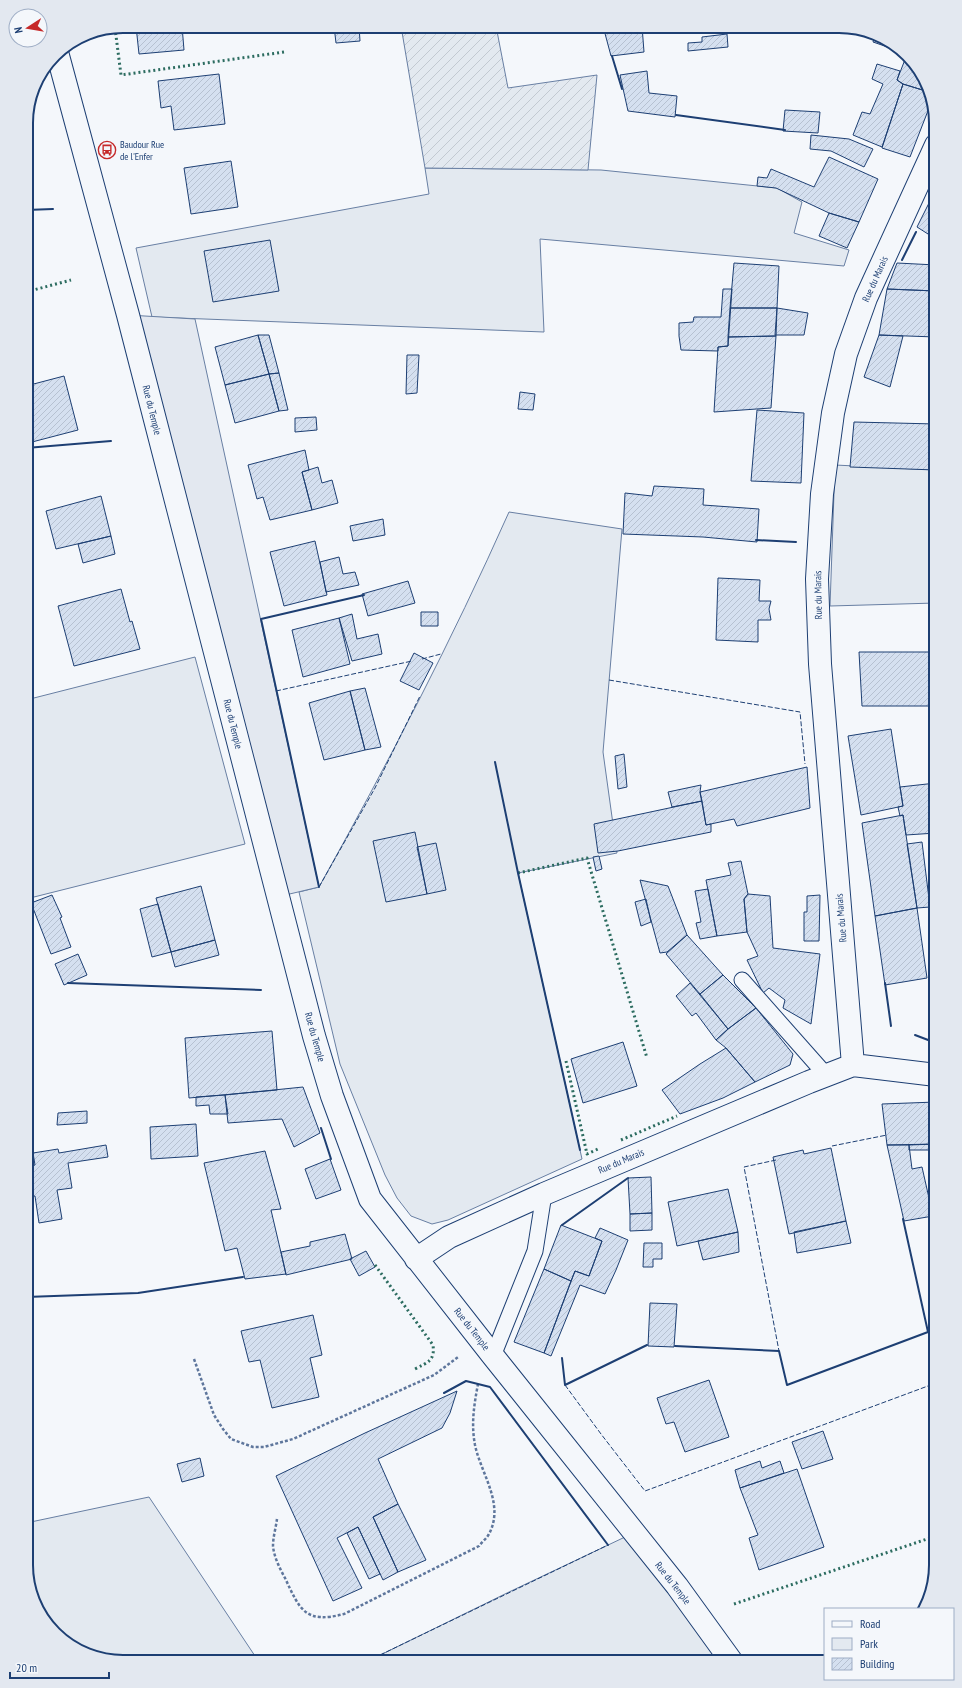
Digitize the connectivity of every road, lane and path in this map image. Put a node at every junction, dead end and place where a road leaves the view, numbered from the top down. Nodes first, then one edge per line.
1 (59, 59) edge
2 (929, 160) edge
3 (742, 980) dead end
4 (853, 1065) junction
5 (929, 1074) edge
6 (826, 1075) junction
7 (544, 1194) junction
8 (416, 1259) junction
9 (487, 1348) junction
10 (194, 1359) dead end
11 (478, 1384) dead end
12 (278, 1518) dead end
13 (727, 1655) edge

1 - 8 street, Rue du Temple
2 - 4 street, Rue du Marais
3 - 6 lane
4 - 5 street, Rue du Marais
4 - 6 street, Rue du Marais
6 - 7 street, Rue du Marais
7 - 8 street, Rue du Marais
7 - 9 lane, Rue du Temple
8 - 9 street, Rue du Temple
9 - 10 path
9 - 13 street, Rue du Temple
11 - 12 path

